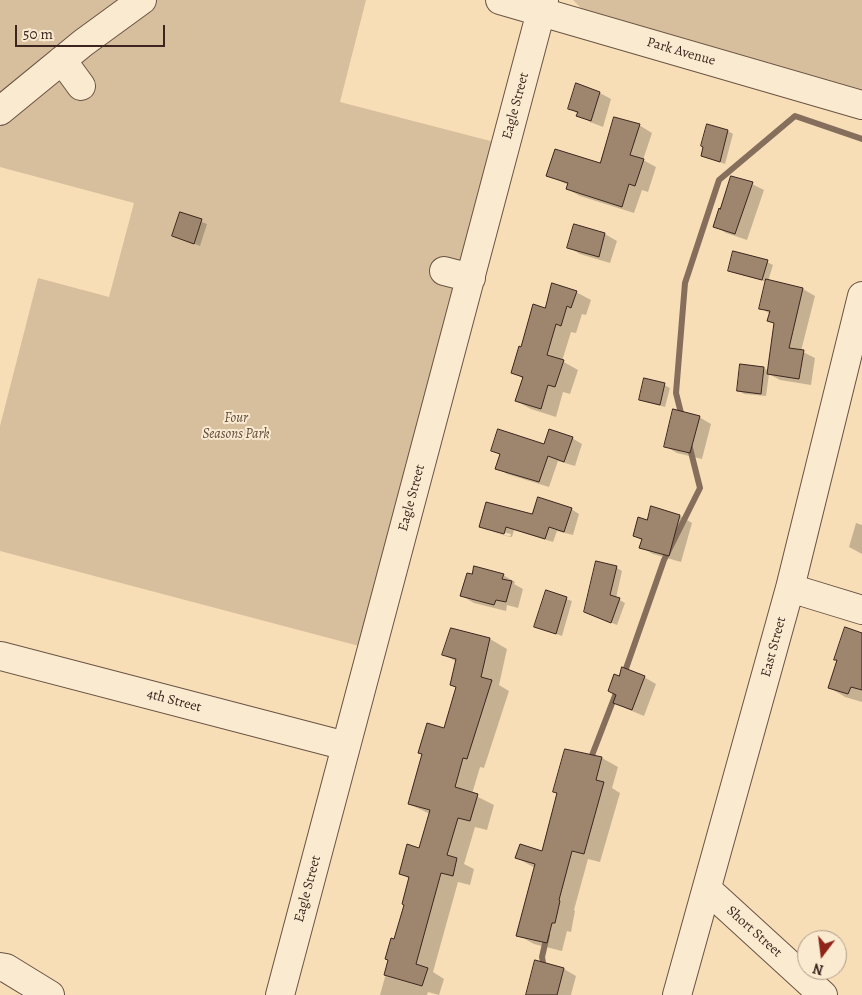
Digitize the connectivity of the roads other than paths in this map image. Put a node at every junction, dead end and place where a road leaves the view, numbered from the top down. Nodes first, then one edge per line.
1 (142, 0) edge
2 (500, 0) edge
3 (542, 5) edge
4 (62, 60) junction
5 (81, 86) dead end
6 (862, 105) edge
7 (0, 111) edge
8 (444, 271) dead end
9 (470, 278) junction
10 (862, 296) edge
11 (790, 588) junction
12 (862, 610) edge
13 (2, 656) dead end
14 (346, 746) junction
15 (707, 889) junction
16 (0, 966) edge
17 (50, 995) edge
18 (280, 995) edge
19 (677, 995) edge
20 (823, 995) edge

1 - 4 street
2 - 3 street, Park Avenue
3 - 6 street, Park Avenue
3 - 9 street, Eagle Street
4 - 5 street
4 - 7 street
8 - 9 street
9 - 14 street, Eagle Street
10 - 11 street, East Street
11 - 12 street
11 - 15 street, East Street
13 - 14 street, 4th Street
14 - 18 street, Eagle Street
15 - 19 street, East Street
15 - 20 street, Short Street
16 - 17 street

